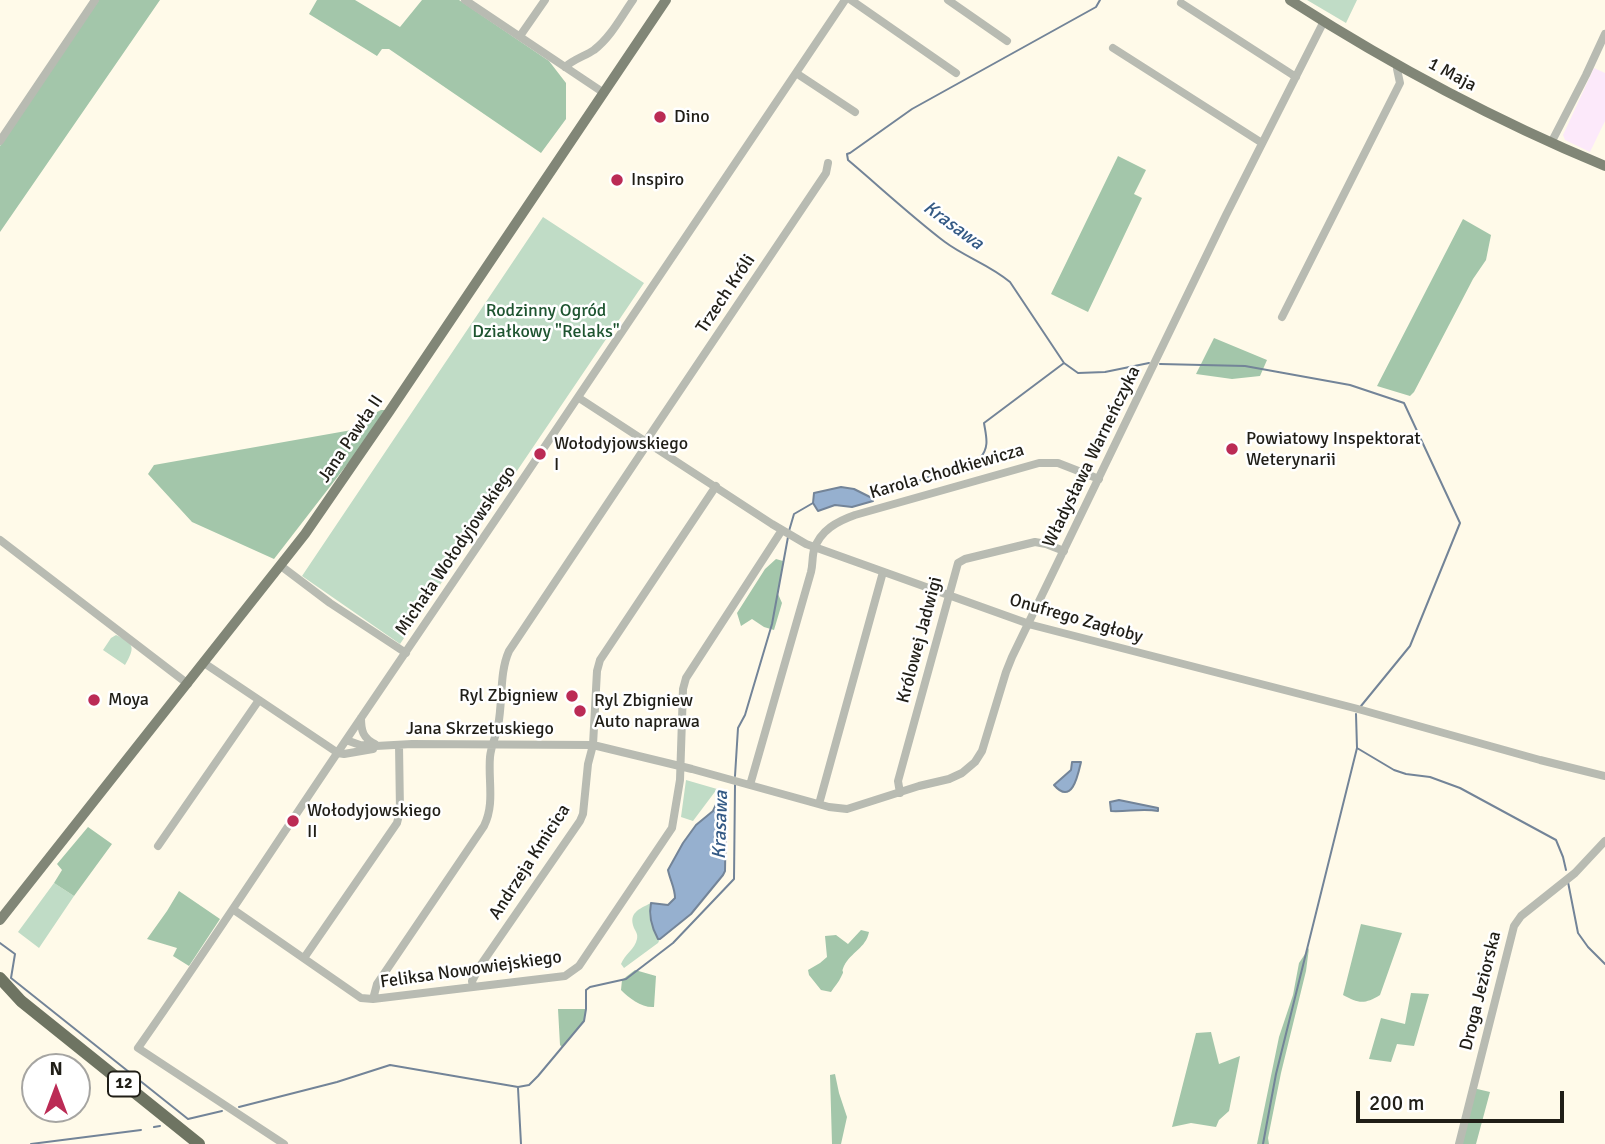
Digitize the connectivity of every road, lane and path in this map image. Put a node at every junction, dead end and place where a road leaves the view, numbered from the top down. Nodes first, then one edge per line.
1 (95, 0) edge
2 (465, 0) edge
3 (545, 0) edge
4 (633, 0) edge
5 (666, 0) edge
6 (845, 0) edge
7 (851, 0) edge
8 (948, 0) edge
9 (1290, 0) edge
10 (1181, 3) dead end
11 (1324, 21) junction
12 (1605, 34) edge
13 (520, 36) junction
14 (1007, 41) dead end
15 (1113, 48) dead end
16 (1399, 65) junction
17 (565, 67) junction
18 (956, 73) dead end
19 (796, 74) junction
20 (1296, 77) junction
21 (604, 93) junction
22 (855, 112) dead end
23 (0, 141) edge
24 (1551, 142) junction
25 (1262, 144) junction
26 (828, 163) dead end
27 (1605, 166) edge
28 (1282, 317) dead end
29 (579, 398) junction
30 (647, 442) junction
31 (1098, 480) junction
32 (716, 486) junction
33 (786, 532) junction
34 (0, 540) edge
35 (815, 547) junction
36 (1064, 551) junction
37 (281, 566) junction
38 (883, 572) junction
39 (949, 595) junction
40 (1028, 624) junction
41 (406, 653) junction
42 (204, 663) junction
43 (188, 684) junction
44 (259, 700) junction
45 (361, 718) junction
46 (346, 740) junction
47 (399, 745) junction
48 (492, 745) junction
49 (593, 745) junction
50 (384, 746) junction
51 (338, 752) junction
52 (680, 766) junction
53 (1605, 776) edge
54 (750, 785) junction
55 (900, 793) junction
56 (819, 804) junction
57 (1605, 841) edge
58 (158, 846) dead end
59 (234, 910) junction
60 (1, 921) edge
61 (304, 958) junction
62 (0, 978) edge
63 (473, 987) junction
64 (0, 988) edge
65 (373, 999) junction
66 (22, 1001) junction
67 (199, 1144) edge
68 (284, 1144) edge
69 (1458, 1144) edge

1 - 23 street
2 - 13 street
3 - 13 street
4 - 17 street
5 - 21 main road, Jana Pawła II
6 - 19 street, Michała Wołodyjowskiego
7 - 18 street
8 - 14 street
9 - 11 main road, 1 Maja
10 - 20 street
11 - 16 main road, 1 Maja
11 - 20 street, Władysława Warneńczyka
12 - 24 street
13 - 17 street
15 - 25 street
16 - 24 main road, 1 Maja
16 - 28 street
17 - 21 street
19 - 22 street
19 - 29 street, Michała Wołodyjowskiego
20 - 25 street, Władysława Warneńczyka
21 - 37 main road, Jana Pawła II
24 - 27 main road, 1 Maja
25 - 31 street, Władysława Warneńczyka
26 - 30 street, Trzech Króli
29 - 30 street, Onufrego Zagłoby
29 - 41 street, Michała Wołodyjowskiego
30 - 32 street, Onufrego Zagłoby
30 - 48 street, Trzech Króli
31 - 35 street, Karola Chodkiewicza
31 - 36 street, Władysława Warneńczyka
32 - 33 street, Onufrego Zagłoby
32 - 49 street, Andrzeja Kmicica
33 - 35 street, Onufrego Zagłoby
33 - 52 street, Feliksa Nowowiejskiego
34 - 43 street
35 - 38 street, Onufrego Zagłoby
35 - 54 street
36 - 39 street, Królowej Jadwigi
36 - 40 street, Władysława Warneńczyka
37 - 41 street
37 - 42 main road, Jana Pawła II
38 - 39 street, Onufrego Zagłoby
38 - 56 street
39 - 40 street, Onufrego Zagłoby
39 - 55 street, Królowej Jadwigi
40 - 53 street, Onufrego Zagłoby
40 - 55 street, Władysława Warneńczyka
41 - 45 street, Michała Wołodyjowskiego
42 - 43 main road, Jana Pawła II
42 - 44 street
43 - 60 main road, Jana Pawła II
44 - 51 street
44 - 58 street
45 - 46 street, Michała Wołodyjowskiego
45 - 50 street, Jana Skrzetuskiego
46 - 50 street, Jana Skrzetuskiego
46 - 51 street, Michała Wołodyjowskiego
47 - 48 street, Jana Skrzetuskiego
47 - 50 street, Jana Skrzetuskiego
47 - 61 street
48 - 49 street, Jana Skrzetuskiego
48 - 65 street, Trzech Króli
49 - 52 street, Jana Skrzetuskiego
49 - 63 street, Andrzeja Kmicica
50 - 51 street, Jana Skrzetuskiego
51 - 59 street, Michała Wołodyjowskiego
52 - 54 street, Jana Skrzetuskiego
52 - 63 street, Feliksa Nowowiejskiego
54 - 56 street, Jana Skrzetuskiego
55 - 56 street, Władysława Warneńczyka
57 - 69 street, Droga Jeziorska
59 - 61 street, Feliksa Nowowiejskiego
59 - 68 street, Michała Wołodyjowskiego
61 - 65 street, Feliksa Nowowiejskiego
62 - 66 highway, 12
63 - 65 street, Feliksa Nowowiejskiego
64 - 66 highway, 12
66 - 67 highway, 12

